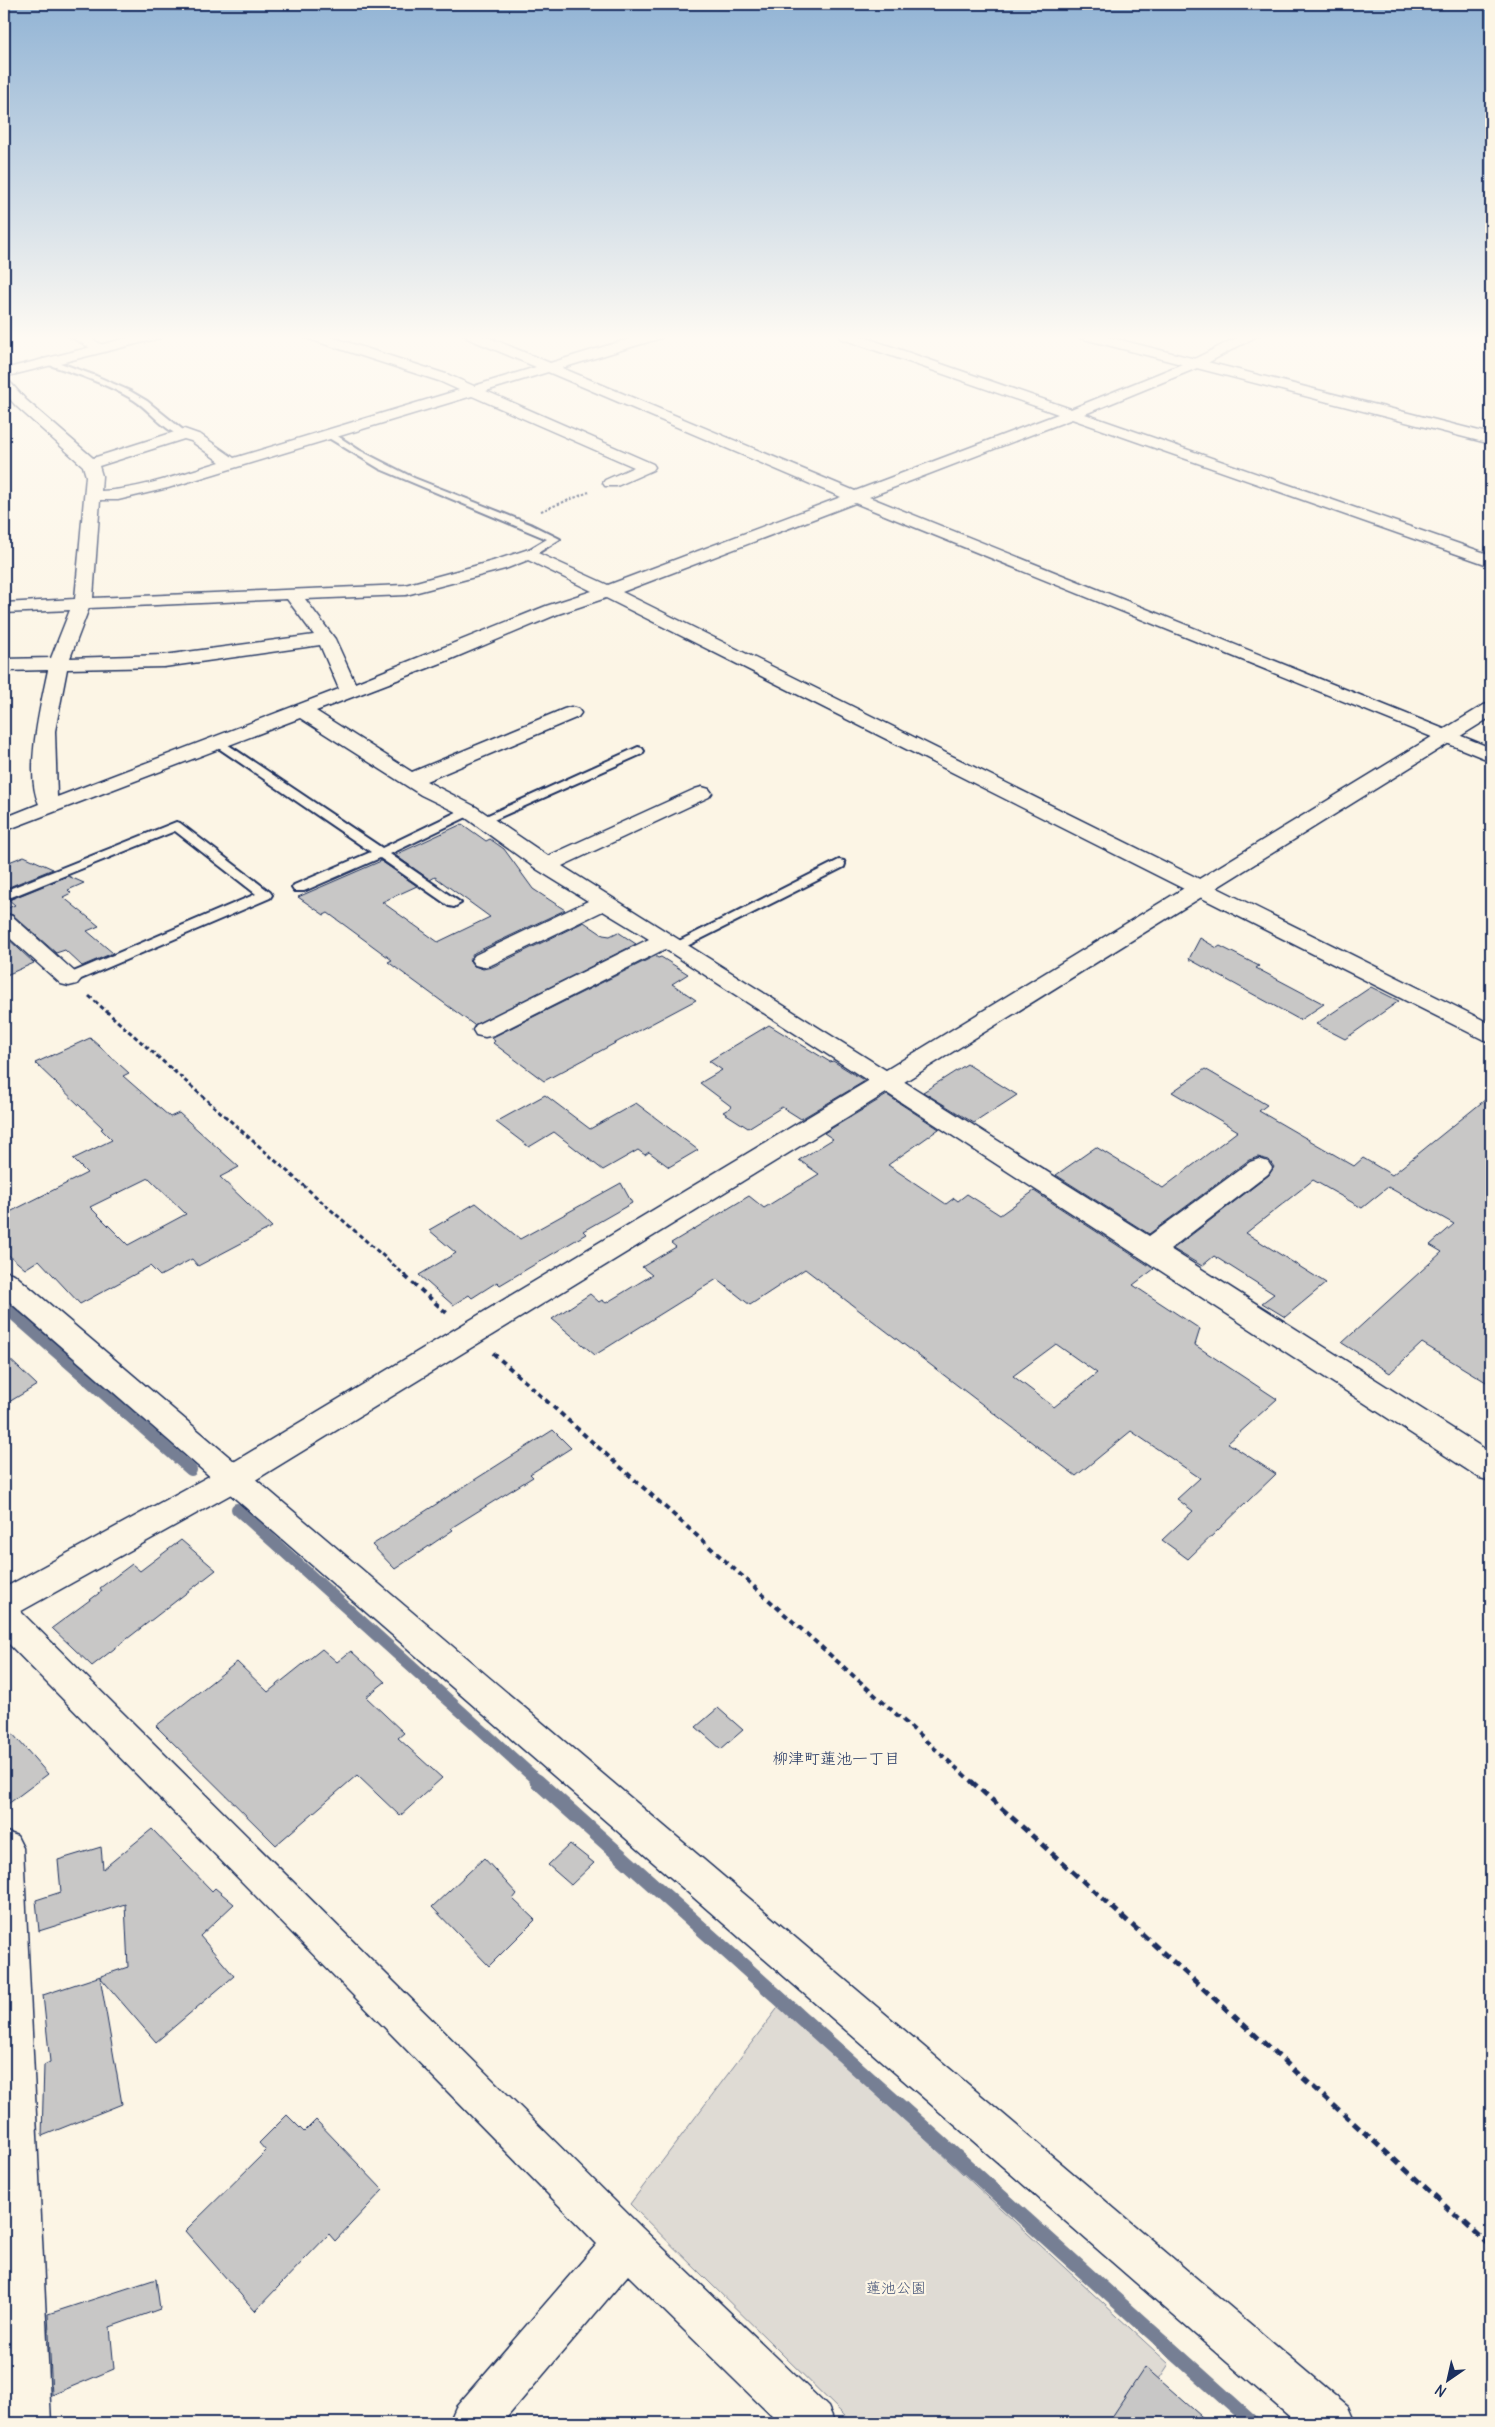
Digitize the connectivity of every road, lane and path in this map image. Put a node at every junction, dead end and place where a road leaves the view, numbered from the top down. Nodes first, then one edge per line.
1 (72, 448) edge
2 (139, 448) edge
3 (210, 448) edge
4 (285, 448) edge
5 (348, 448) edge
6 (605, 448) edge
7 (741, 448) edge
8 (982, 448) edge
9 (1170, 448) edge
10 (90, 464) junction
11 (232, 464) junction
12 (610, 483) joint
13 (91, 496) junction
14 (855, 497) junction
15 (518, 520) junction
16 (529, 554) junction
17 (1491, 561) edge
18 (607, 592) junction
19 (292, 594) junction
20 (82, 605) junction
21 (4, 608) edge
22 (326, 639) junction
23 (59, 663) junction
24 (4, 665) edge
25 (352, 691) junction
26 (1491, 709) edge
27 (301, 710) junction
28 (572, 713) dead end
29 (1447, 737) junction
30 (218, 742) junction
31 (638, 751) dead end
32 (1491, 756) edge
33 (411, 780) junction
34 (702, 793) dead end
35 (51, 807) junction
36 (476, 816) junction
37 (4, 825) edge
38 (380, 853) junction
39 (839, 864) dead end
40 (546, 865) junction
41 (299, 888) dead end
42 (1200, 889) junction
43 (4, 896) edge
44 (603, 902) junction
45 (454, 903) dead end
46 (4, 921) edge
47 (671, 943) junction
48 (483, 960) dead end
49 (69, 979) junction
50 (485, 1030) dead end
51 (1491, 1034) edge
52 (887, 1081) junction
53 (1260, 1168) dead end
54 (1150, 1250) junction
55 (4, 1280) edge
56 (470, 1333) junction
57 (1491, 1469) edge
58 (233, 1478) junction
59 (4, 1604) edge
60 (4, 1617) edge
61 (4, 1848) edge
62 (627, 2243) junction
63 (1491, 2246) edge
64 (28, 2423) edge
65 (472, 2423) edge
66 (812, 2423) edge
67 (1332, 2423) edge

1 - 10 street
2 - 10 street
3 - 11 street
4 - 11 street
5 - 15 lane
6 - 12 street
7 - 14 street
8 - 14 street
9 - 17 street
10 - 13 street
11 - 13 street
12 - 15 path
13 - 20 street
14 - 18 street
14 - 29 street
15 - 16 lane
16 - 18 street
16 - 19 street
18 - 25 street
18 - 42 street
19 - 20 street
19 - 22 street
20 - 21 street
20 - 23 street
22 - 23 street
22 - 25 street
23 - 24 street
23 - 35 street
25 - 27 street
26 - 29 street
27 - 30 street
27 - 33 street
28 - 33 street
29 - 32 street
29 - 42 street
30 - 35 street
30 - 38 lane
31 - 36 lane
33 - 36 street
34 - 40 street
35 - 37 street
36 - 38 lane
36 - 40 street
38 - 41 lane
38 - 45 lane
39 - 47 lane
40 - 44 street
42 - 51 street
42 - 52 street
43 - 49 lane
44 - 47 street
44 - 48 street
46 - 49 street
47 - 50 street
47 - 52 street
49 - 56 path
52 - 54 street
52 - 56 street
53 - 54 street
54 - 57 street
55 - 58 street
56 - 58 street
56 - 63 path
58 - 59 street
58 - 67 street
60 - 62 street
61 - 64 street
62 - 65 street
62 - 66 street

